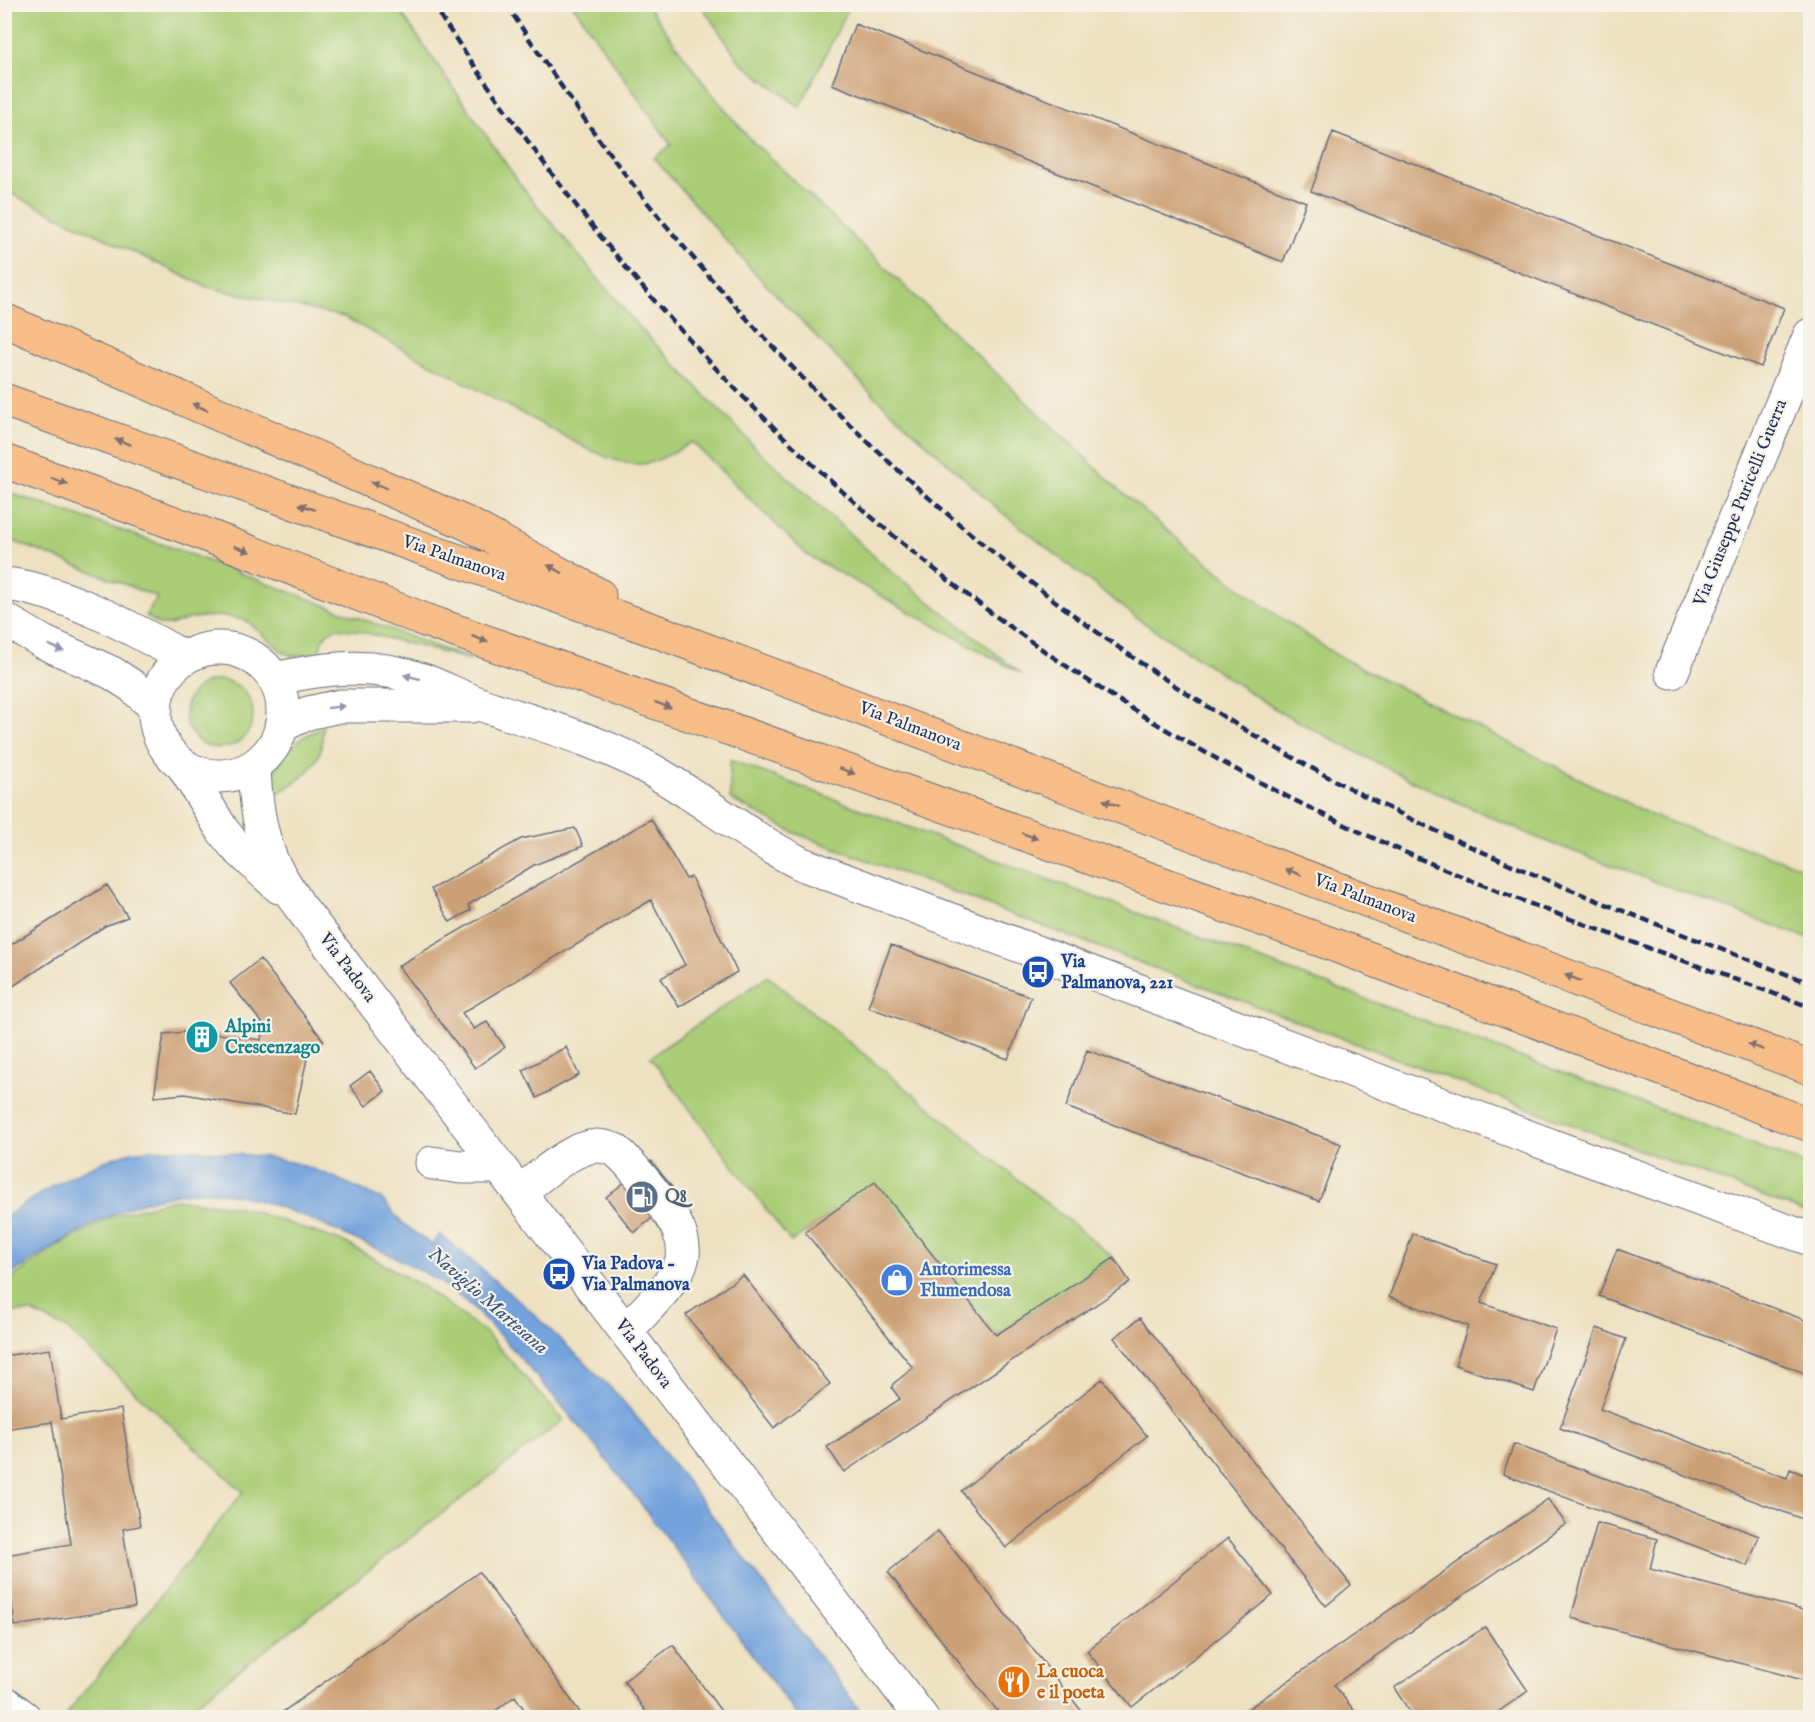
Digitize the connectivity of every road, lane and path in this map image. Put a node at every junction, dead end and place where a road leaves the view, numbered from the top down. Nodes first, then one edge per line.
1 (4, 321) edge
2 (1810, 335) edge
3 (4, 400) edge
4 (4, 461) edge
5 (4, 584) edge
6 (4, 619) edge
7 (659, 632) junction
8 (185, 658) junction
9 (1672, 672) dead end
10 (274, 679) junction
11 (485, 706) junction
12 (156, 708) junction
13 (282, 726) junction
14 (182, 764) junction
15 (254, 766) junction
16 (298, 904) junction
17 (1810, 1068) edge
18 (1810, 1125) edge
19 (432, 1163) dead end
20 (510, 1179) junction
21 (1810, 1239) edge
22 (626, 1331) junction
23 (4, 1702) edge
24 (25, 1718) edge
25 (922, 1718) edge

7 -> 1 highway
2 - 9 street, Via Giuseppe Puricelli Guerra
7 -> 3 highway, Via Palmanova
4 -> 18 highway
5 - 8 street
6 -> 12 street
17 -> 7 highway, Via Palmanova
8 - 10 street
8 - 12 street
11 -> 10 street
10 - 13 street
13 -> 11 street
11 - 21 street
12 - 14 street, Via Padova
13 - 15 street
14 - 15 street, Via Padova
14 - 16 street, Via Padova
15 - 16 street, Via Padova
16 - 20 street, Via Padova
19 - 20 street
20 - 22 street, Via Padova
20 - 22 street
22 - 25 street, Via Padova
23 - 24 street

